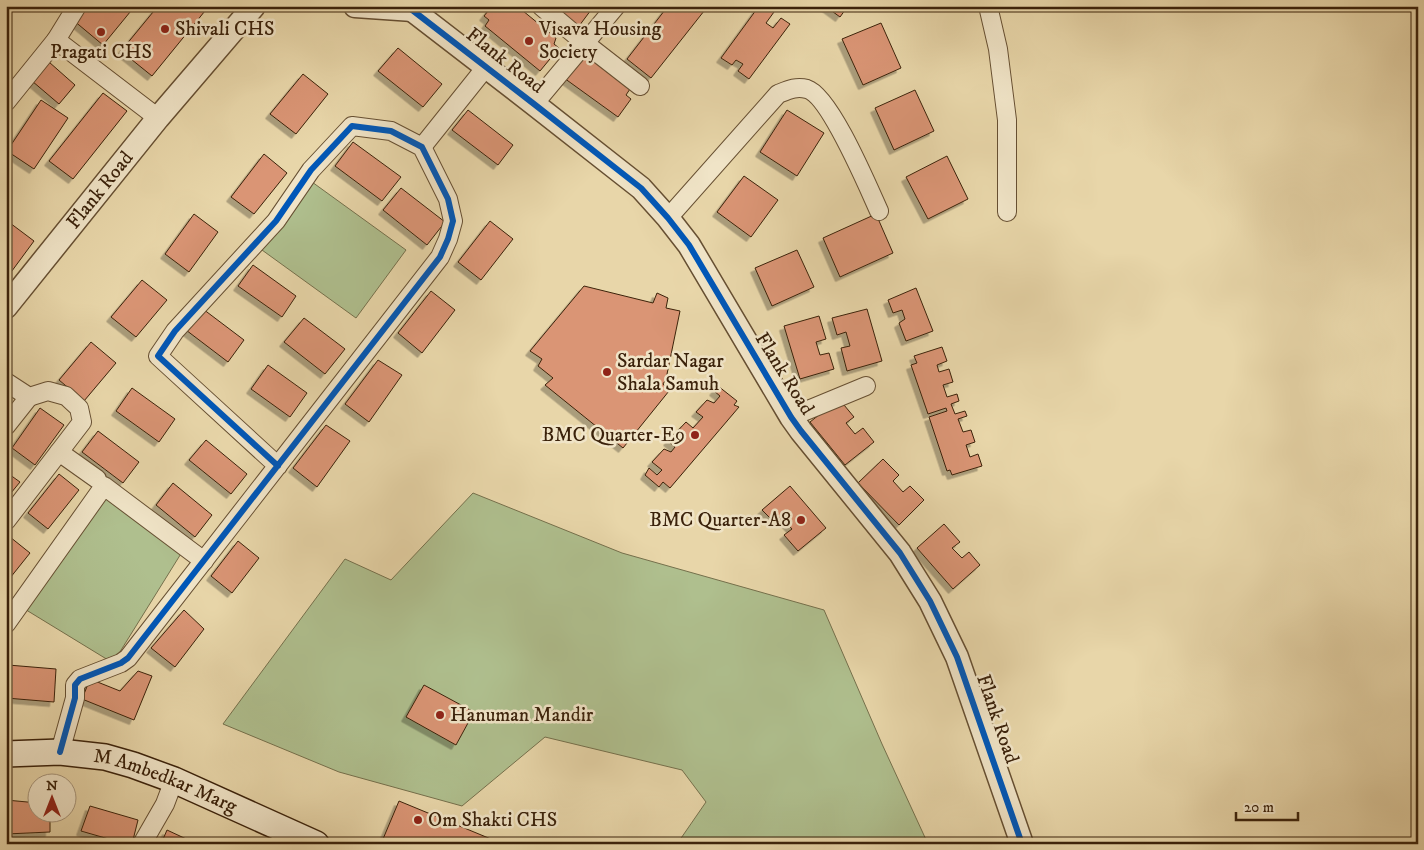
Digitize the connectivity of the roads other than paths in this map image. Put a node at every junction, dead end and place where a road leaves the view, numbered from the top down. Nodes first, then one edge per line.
1 (77, 6) edge
2 (254, 6) edge
3 (354, 6) edge
4 (541, 6) edge
5 (616, 6) edge
6 (988, 6) edge
7 (412, 8) edge
8 (56, 40) junction
9 (586, 44) junction
10 (486, 67) junction
11 (640, 86) dead end
12 (6, 102) edge
13 (534, 104) junction
14 (158, 118) junction
15 (422, 147) junction
16 (879, 211) dead end
17 (1007, 212) dead end
18 (668, 218) junction
19 (6, 307) edge
20 (6, 382) edge
21 (866, 386) dead end
22 (29, 396) junction
23 (791, 418) junction
24 (6, 426) edge
25 (59, 452) junction
26 (278, 466) junction
27 (97, 478) dead end
28 (6, 521) edge
29 (204, 561) junction
30 (6, 624) edge
31 (60, 752) junction
32 (6, 754) edge
33 (174, 780) junction
34 (142, 844) edge
35 (316, 844) edge
36 (1022, 844) edge

1 - 8 street
2 - 14 street, Flank Road
3 - 7 street
4 - 9 street
5 - 9 street
6 - 17 street
7 - 10 street, Flank Road
8 - 12 street
8 - 14 street
9 - 11 street
9 - 13 street
10 - 13 street, Flank Road
10 - 15 street
13 - 18 street, Flank Road
14 - 19 street, Flank Road
15 - 26 street
15 - 26 street
16 - 18 street
18 - 23 street, Flank Road
20 - 22 street
21 - 23 street
22 - 24 street
22 - 25 street
23 - 36 street, Flank Road
25 - 27 street
25 - 28 street
26 - 29 street
29 - 30 street
29 - 31 street
31 - 32 main road, M Ambedkar Marg
31 - 33 main road, M Ambedkar Marg
33 - 34 street
33 - 35 main road, M Ambedkar Marg

